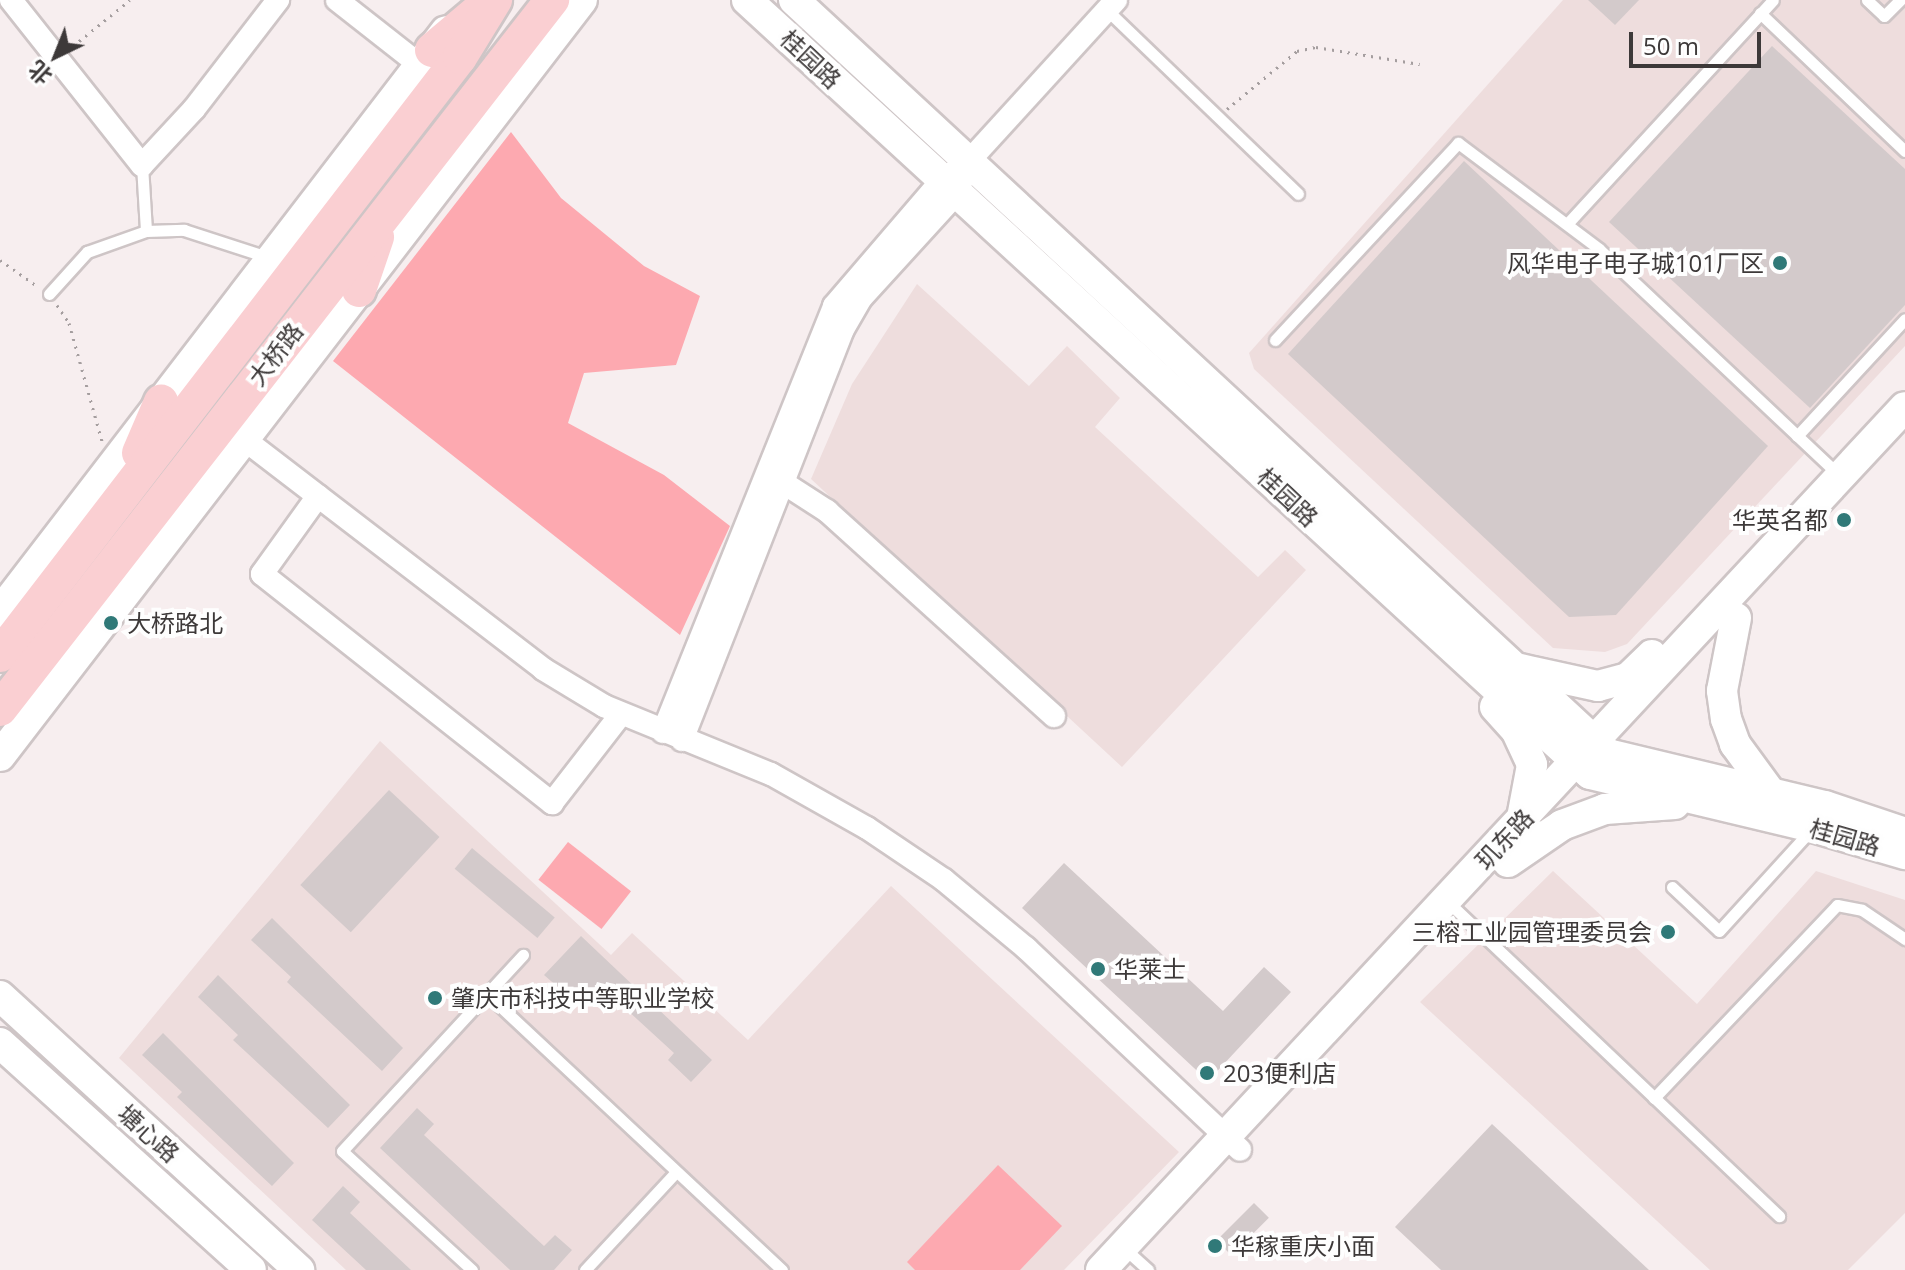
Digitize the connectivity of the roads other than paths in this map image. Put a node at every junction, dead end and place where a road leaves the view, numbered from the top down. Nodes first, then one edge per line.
1 (11, 0) edge
2 (278, 0) edge
3 (337, 0) edge
4 (469, 0) edge
5 (493, 0) edge
6 (552, 0) edge
7 (582, 0) edge
8 (794, 0) edge
9 (1773, 0) edge
10 (1867, 0) edge
11 (1900, 0) edge
12 (750, 5) edge
13 (1112, 5) edge
14 (1760, 13) junction
15 (426, 58) junction
16 (1905, 151) edge
17 (969, 161) junction
18 (142, 165) junction
19 (949, 187) junction
20 (1298, 194) dead end
21 (385, 213) junction
22 (1567, 224) junction
23 (146, 231) junction
24 (271, 258) junction
25 (359, 290) junction
26 (49, 294) road end
27 (1905, 319) edge
28 (1275, 340) dead end
29 (161, 402) joint
30 (1905, 407) edge
31 (1797, 436) junction
32 (1905, 436) edge
33 (245, 440) junction
34 (1840, 477) junction
35 (782, 482) junction
36 (114, 484) junction
37 (318, 496) junction
38 (0, 612) edge
39 (1724, 616) junction
40 (1455, 651) junction
41 (1515, 667) junction
42 (11, 668) edge
43 (0, 709) edge
44 (621, 714) junction
45 (1054, 716) dead end
46 (0, 720) edge
47 (672, 736) junction
48 (0, 756) edge
49 (1592, 757) junction
50 (1770, 792) junction
51 (1717, 804) junction
52 (1819, 816) junction
53 (1522, 820) junction
54 (1905, 833) edge
55 (1905, 854) edge
56 (1508, 862) junction
57 (1672, 887) dead end
58 (1453, 907) junction
59 (1905, 939) edge
60 (523, 955) dead end
61 (487, 994) junction
62 (0, 996) edge
63 (0, 1043) edge
64 (1654, 1098) junction
65 (1233, 1143) junction
66 (676, 1172) junction
67 (1779, 1216) dead end
68 (1134, 1262) edge
69 (295, 1269) edge
70 (251, 1270) edge
71 (472, 1270) edge
72 (585, 1270) edge
73 (782, 1270) edge
74 (1101, 1270) edge

1 - 18 street
2 - 18 street
3 - 15 street
4 - 15 main road
5 - 15 main road
5 - 36 main road, 大桥路
6 - 21 main road, 大桥路
7 - 25 main road
8 - 17 main road, 桂园路
9 - 14 lane
10 - 11 lane
12 - 19 main road, 桂园路
13 - 17 street
13 - 20 lane
14 - 16 lane
14 - 22 lane
15 - 24 main road
17 - 19 street
17 - 41 main road, 桂园路
18 - 23 lane
19 - 35 street
19 - 40 main road, 桂园路
19 - 47 street
21 - 25 main road
21 - 42 main road, 大桥路
22 - 28 lane
22 - 31 lane
23 - 24 lane
23 - 26 lane
24 - 29 main road
25 - 33 main road
27 - 31 lane
29 - 36 main road
30 - 34 main road, 玑东路
31 - 34 lane
32 - 39 main road, 玑东路
33 - 37 street
33 - 48 main road
34 - 39 main road, 玑东路
35 - 45 street
35 - 47 street
36 - 38 main road
36 - 42 main road, 大桥路
37 - 44 street
37 - 44 street
39 - 41 main road
39 - 49 main road, 玑东路
39 - 50 main road
40 - 49 main road, 桂园路
40 - 53 main road
41 - 49 main road, 桂园路
42 - 43 main road, 大桥路
42 - 46 main road
44 - 47 street
47 - 65 street
49 - 50 main road
49 - 51 main road, 桂园路
49 - 53 main road, 玑东路
49 - 56 main road, 玑东路
50 - 52 main road
51 - 52 main road, 桂园路
51 - 56 main road
52 - 54 main road
52 - 55 main road, 桂园路
52 - 57 lane
53 - 58 main road, 玑东路
56 - 58 main road, 玑东路
58 - 64 lane
58 - 65 main road, 玑东路
59 - 64 lane
60 - 61 lane
61 - 66 lane
61 - 71 lane
62 - 69 main road, 塘心路
63 - 70 main road, 塘心路
64 - 67 lane
65 - 68 main road, 玑东路
66 - 72 lane
66 - 73 lane
68 - 74 main road, 玑东路

